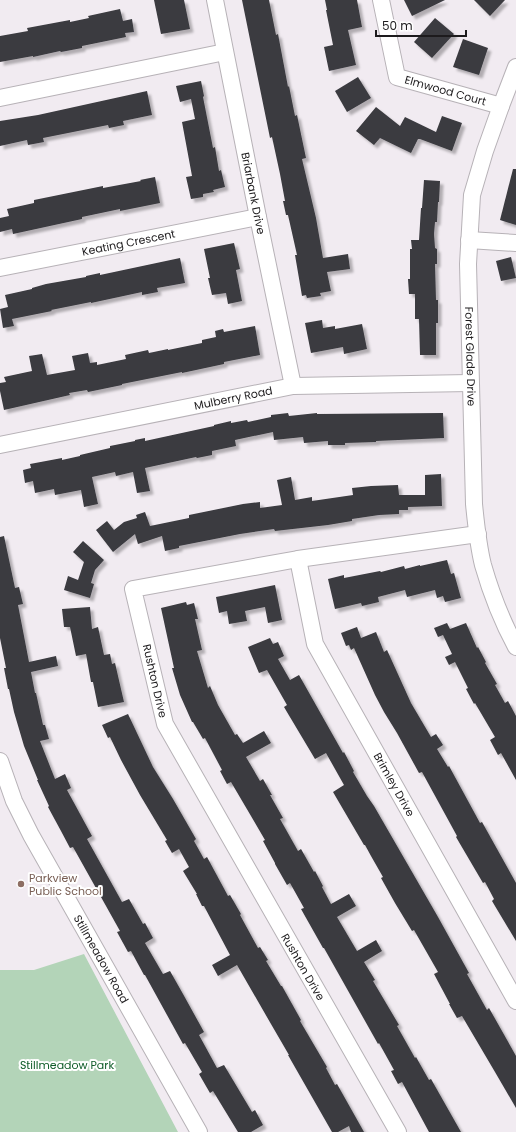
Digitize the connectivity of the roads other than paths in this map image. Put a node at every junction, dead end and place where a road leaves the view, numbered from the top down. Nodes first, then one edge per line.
1 (215, 0) edge
2 (381, 0) edge
3 (225, 52) junction
4 (516, 67) edge
5 (0, 98) edge
6 (501, 106) junction
7 (258, 217) junction
8 (469, 240) junction
9 (516, 243) edge
10 (0, 268) edge
11 (470, 383) junction
12 (293, 386) junction
13 (0, 445) edge
14 (478, 534) junction
15 (298, 560) junction
16 (516, 647) edge
17 (0, 761) edge
18 (516, 1001) edge
19 (199, 1132) edge
20 (398, 1132) edge

1 - 3 street, Briarbank Drive
2 - 6 street, Elmwood Court
3 - 5 street
3 - 7 street, Briarbank Drive
4 - 6 street, Forest Glade Drive
6 - 8 street, Forest Glade Drive
7 - 10 street, Keating Crescent
7 - 12 street, Briarbank Drive
8 - 9 street
8 - 11 street, Forest Glade Drive
11 - 12 street, Mulberry Road
11 - 14 street, Forest Glade Drive
12 - 13 street, Mulberry Road
14 - 15 street, Rushton Drive
14 - 16 street, Forest Glade Drive
15 - 18 street, Brimley Drive
15 - 20 street, Rushton Drive
17 - 19 street, Stillmeadow Road

